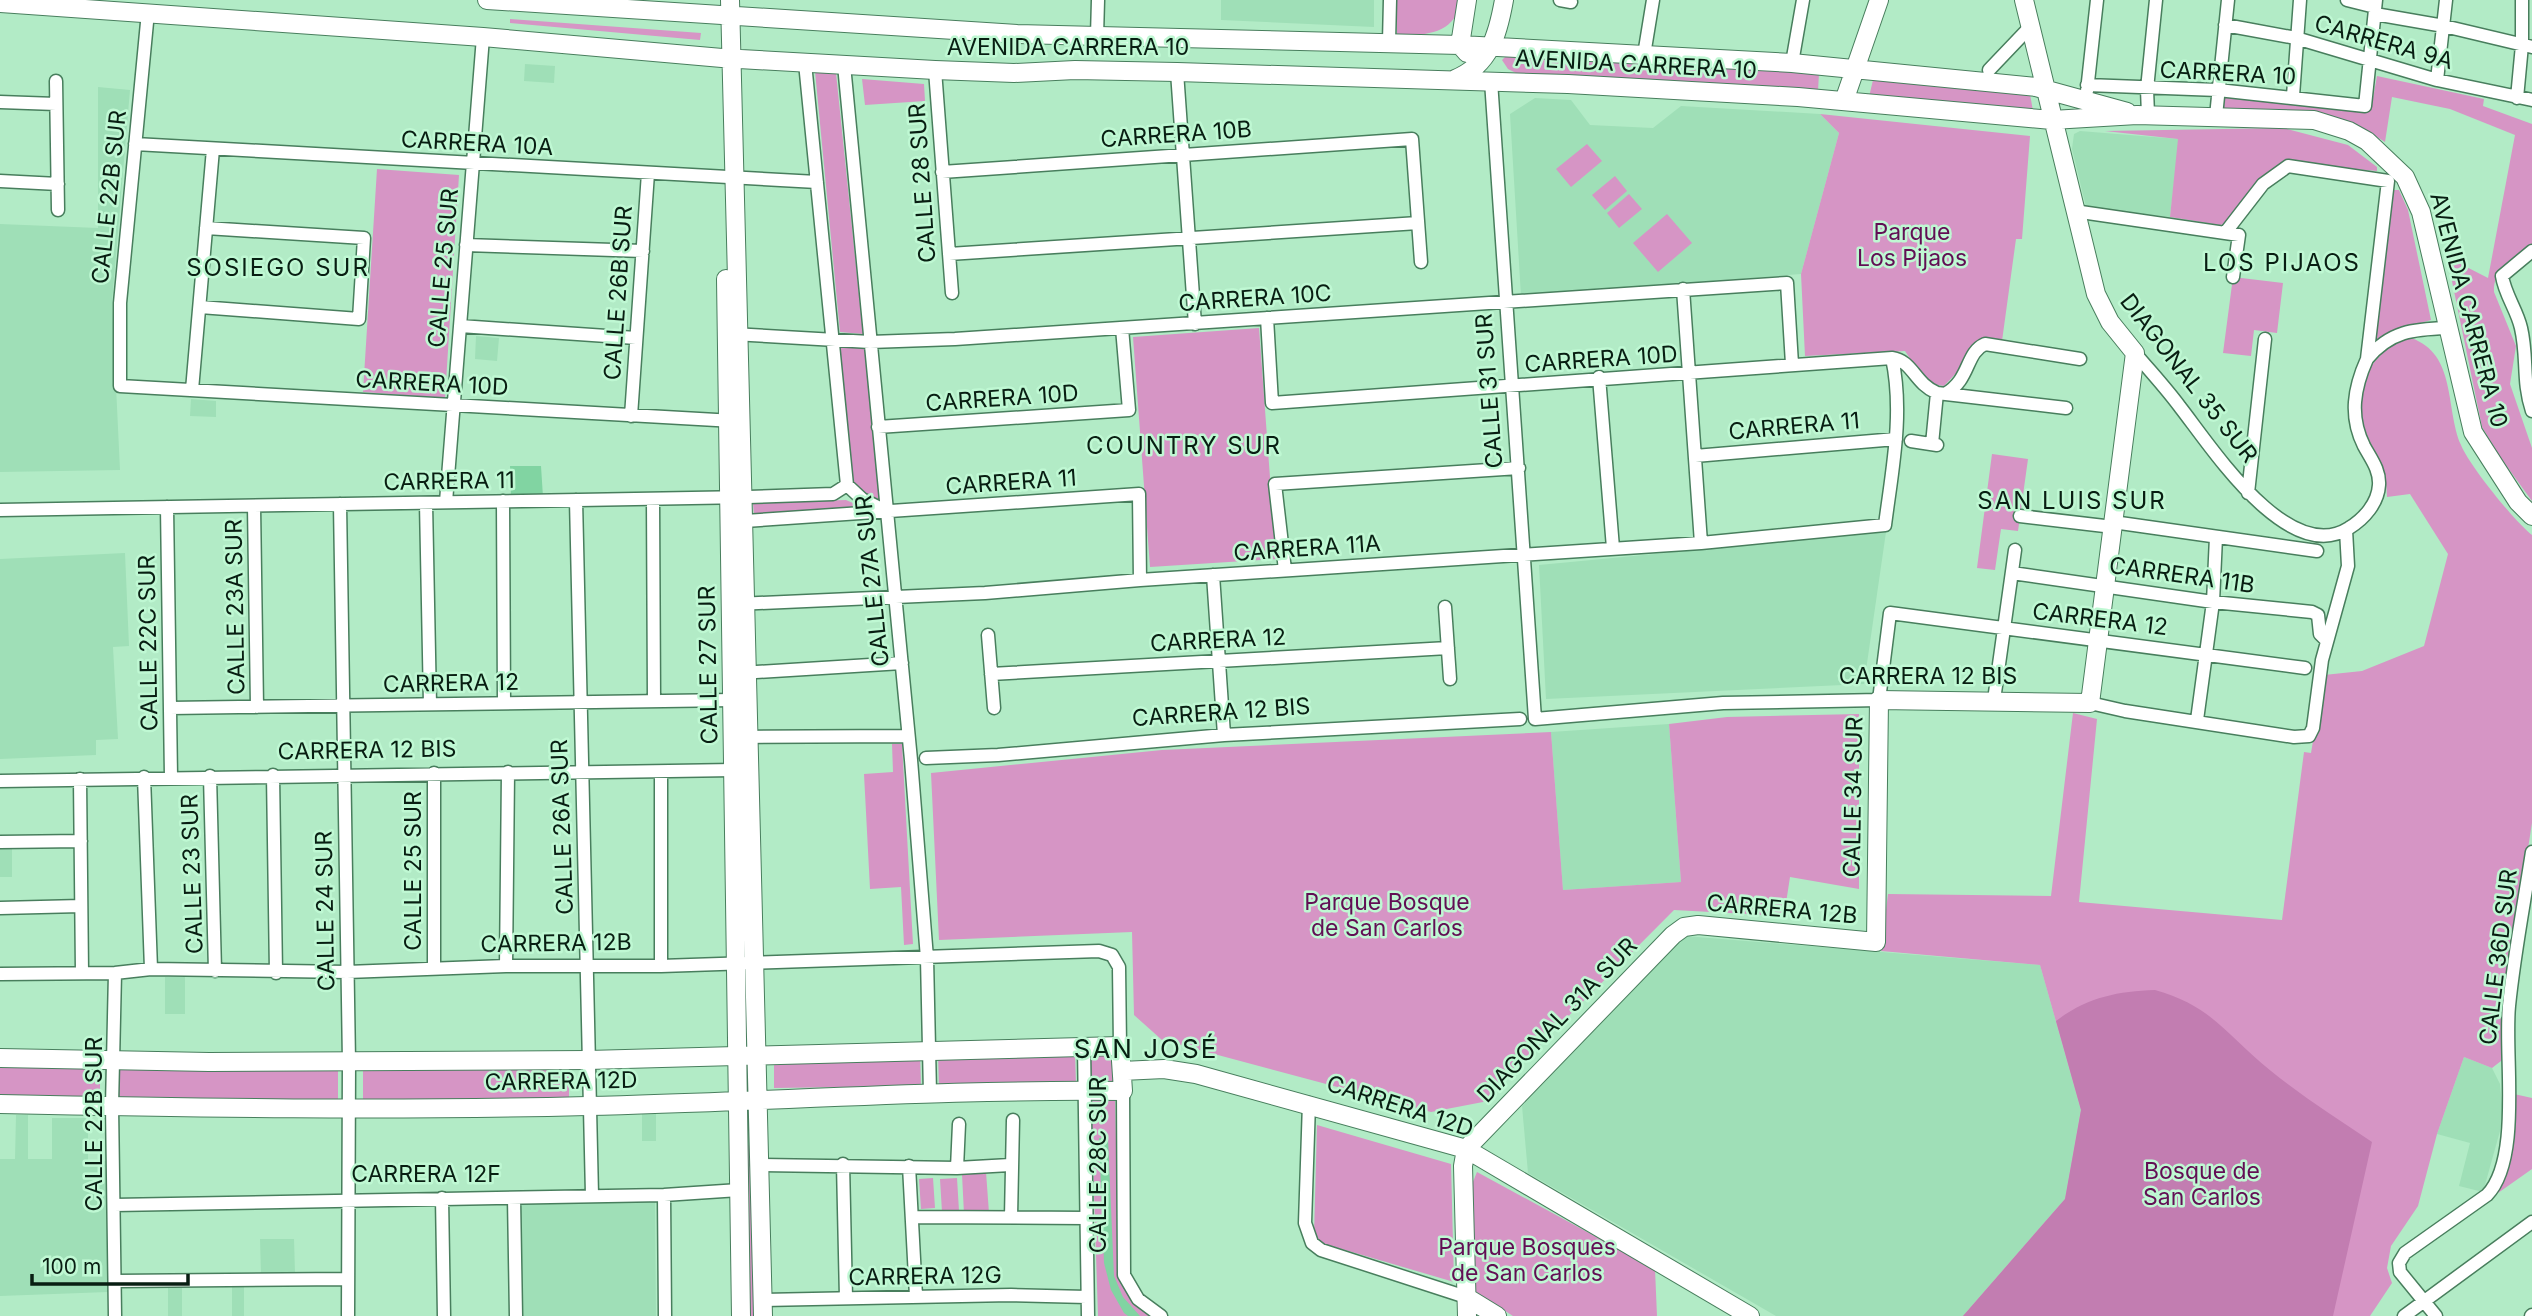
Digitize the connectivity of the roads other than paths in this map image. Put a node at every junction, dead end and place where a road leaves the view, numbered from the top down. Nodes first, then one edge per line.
1 (487, 0) edge
2 (494, 0) edge
3 (1098, 0) edge
4 (1390, 0) edge
5 (1467, 0) edge
6 (1504, 0) edge
7 (1653, 0) edge
8 (1803, 0) edge
9 (1879, 0) edge
10 (2024, 0) edge
11 (2097, 0) edge
12 (2156, 0) edge
13 (2228, 0) edge
14 (2300, 0) edge
15 (2347, 0) edge
16 (2446, 0) edge
17 (2522, 0) edge
18 (0, 3) edge
19 (730, 7) edge
20 (2375, 7) edge
21 (148, 12) junction
22 (2225, 24) junction
23 (2444, 26) junction
24 (2030, 27) junction
25 (1097, 36) junction
26 (483, 37) junction
27 (2296, 38) junction
28 (1389, 42) junction
29 (1460, 45) junction
30 (2527, 46) edge
31 (1492, 47) junction
32 (1644, 55) junction
33 (727, 58) junction
34 (2371, 61) junction
35 (805, 63) junction
36 (1792, 63) junction
37 (844, 65) junction
38 (1478, 65) junction
39 (1856, 69) junction
40 (935, 70) junction
41 (1989, 70) dead end
42 (1177, 72) junction
43 (1452, 80) junction
44 (2437, 80) junction
45 (56, 81) dead end
46 (1491, 81) junction
47 (2044, 88) junction
48 (2147, 89) junction
49 (2218, 90) junction
50 (2087, 91) junction
51 (2293, 96) junction
52 (2517, 98) junction
53 (2532, 100) edge
54 (1844, 101) junction
55 (0, 102) edge
56 (56, 104) junction
57 (2143, 115) junction
58 (2216, 117) junction
59 (2052, 120) junction
60 (135, 144) junction
61 (213, 149) junction
62 (1183, 155) junction
63 (472, 164) junction
64 (942, 172) junction
65 (648, 173) junction
66 (729, 178) junction
67 (0, 181) edge
68 (817, 182) junction
69 (58, 184) junction
70 (58, 210) dead end
71 (2074, 211) junction
72 (1418, 222) junction
73 (206, 228) junction
74 (2225, 233) junction
75 (1189, 238) junction
76 (466, 245) junction
77 (643, 251) junction
78 (2532, 251) edge
79 (949, 254) junction
80 (1421, 262) dead end
81 (2233, 277) dead end
82 (1683, 289) junction
83 (951, 293) dead end
84 (1507, 300) junction
85 (200, 307) junction
86 (1266, 318) junction
87 (1195, 324) junction
88 (460, 326) junction
89 (1122, 328) junction
90 (2447, 328) junction
91 (733, 334) junction
92 (636, 338) junction
93 (834, 338) junction
94 (2265, 339) dead end
95 (870, 342) junction
96 (2135, 353) junction
97 (1892, 358) junction
98 (2080, 359) dead end
99 (2367, 359) junction
100 (1793, 364) junction
101 (1691, 373) junction
102 (1599, 377) junction
103 (120, 386) joint
104 (1511, 387) junction
105 (192, 390) junction
106 (1941, 393) junction
107 (453, 405) junction
108 (2066, 408) dead end
109 (2532, 411) edge
110 (631, 416) junction
111 (735, 421) junction
112 (878, 427) junction
113 (1896, 439) junction
114 (1911, 441) dead end
115 (1695, 456) junction
116 (1518, 468) junction
117 (847, 485) junction
118 (2248, 493) junction
119 (737, 497) junction
120 (653, 499) junction
121 (576, 500) junction
122 (503, 501) junction
123 (446, 502) junction
124 (426, 503) junction
125 (340, 504) junction
126 (254, 506) junction
127 (167, 507) junction
128 (0, 510) edge
129 (887, 512) junction
130 (2020, 516) dead end
131 (2532, 516) edge
132 (745, 521) junction
133 (2113, 524) junction
134 (2346, 530) junction
135 (2217, 537) junction
136 (1701, 543) junction
137 (1613, 548) junction
138 (2015, 550) dead end
139 (2316, 551) dead end
140 (1524, 554) junction
141 (1285, 570) junction
142 (2012, 572) junction
143 (1213, 575) junction
144 (1140, 579) junction
145 (2105, 585) junction
146 (897, 599) junction
147 (2213, 603) junction
148 (739, 604) junction
149 (1445, 607) dead end
150 (1890, 613) joint
151 (2004, 628) junction
152 (988, 635) dead end
153 (2098, 640) junction
154 (2327, 641) junction
155 (1448, 648) junction
156 (2205, 654) junction
157 (1220, 661) junction
158 (902, 663) junction
159 (2305, 668) dead end
160 (740, 673) junction
161 (991, 674) junction
162 (1450, 679) dead end
163 (1879, 699) junction
164 (733, 700) junction
165 (1994, 700) junction
166 (654, 701) junction
167 (579, 702) junction
168 (503, 703) junction
169 (2090, 703) junction
170 (430, 704) junction
171 (343, 706) junction
172 (257, 707) junction
173 (170, 708) junction
174 (994, 708) dead end
175 (1520, 719) dead end
176 (1535, 719) joint
177 (2197, 720) junction
178 (1224, 735) junction
179 (908, 736) junction
180 (741, 737) junction
181 (926, 758) dead end
182 (734, 770) junction
183 (508, 772) junction
184 (580, 772) junction
185 (661, 772) junction
186 (434, 773) junction
187 (344, 774) junction
188 (273, 775) junction
189 (210, 776) junction
190 (144, 777) junction
191 (171, 777) junction
192 (80, 779) junction
193 (0, 781) edge
194 (81, 841) junction
195 (0, 842) edge
196 (2532, 852) edge
197 (81, 906) junction
198 (0, 908) edge
199 (1684, 927) joint
200 (1876, 942) joint
201 (1112, 955) joint
202 (927, 958) junction
203 (745, 961) junction
204 (506, 966) junction
205 (661, 966) junction
206 (589, 967) junction
207 (151, 969) junction
208 (434, 969) junction
209 (215, 971) junction
210 (347, 972) junction
211 (82, 973) junction
212 (115, 973) junction
213 (276, 973) junction
214 (0, 974) edge
215 (1120, 1046) junction
216 (1084, 1047) junction
217 (929, 1049) junction
218 (757, 1054) junction
219 (737, 1055) junction
220 (0, 1058) edge
221 (116, 1060) junction
222 (588, 1060) junction
223 (349, 1062) junction
224 (1122, 1071) junction
225 (1084, 1090) junction
226 (1123, 1091) junction
227 (930, 1093) junction
228 (757, 1098) junction
229 (737, 1100) junction
230 (1309, 1103) junction
231 (0, 1104) edge
232 (112, 1106) junction
233 (589, 1106) junction
234 (349, 1109) junction
235 (1013, 1120) dead end
236 (959, 1124) dead end
237 (1466, 1149) junction
238 (843, 1164) junction
239 (757, 1165) junction
240 (1010, 1165) junction
241 (909, 1166) junction
242 (957, 1168) junction
243 (739, 1189) junction
244 (592, 1195) junction
245 (664, 1195) junction
246 (442, 1198) junction
247 (514, 1198) junction
248 (349, 1199) junction
249 (114, 1205) junction
250 (913, 1217) junction
251 (1011, 1217) junction
252 (1086, 1218) junction
253 (2532, 1223) edge
254 (347, 1279) junction
255 (116, 1281) junction
256 (916, 1296) junction
257 (1087, 1297) junction
258 (1466, 1297) junction
259 (846, 1298) junction
260 (2423, 1302) junction
261 (763, 1308) edge
262 (116, 1316) edge
263 (348, 1316) edge
264 (444, 1316) edge
265 (516, 1316) edge
266 (664, 1316) edge
267 (741, 1316) edge
268 (1088, 1316) edge
269 (1161, 1316) edge
270 (1466, 1316) edge
271 (1497, 1316) edge
272 (1750, 1316) edge
273 (2404, 1316) edge
274 (2436, 1316) edge

1 - 2 main road, AVENIDA CARRERA 10
2 - 19 main road, AVENIDA CARRERA 10
3 - 25 street
4 - 28 street
5 - 29 main road
6 - 31 main road
7 - 32 street
8 - 36 street
9 - 39 main road
10 - 24 main road, DIAGONAL 35 SUR
11 - 50 street
12 - 48 street
13 - 22 street
14 - 27 street
15 - 20 street
16 - 23 street
17 - 30 street
18 - 21 main road, AVENIDA CARRERA 10
19 - 25 main road, AVENIDA CARRERA 10
19 - 33 main road, CALLE 27 SUR
20 - 23 street
20 - 34 street
21 - 26 main road, AVENIDA CARRERA 10
21 - 60 street, CALLE 22B SUR
22 - 27 street, CARRERA 9A
22 - 49 street
23 - 30 street
23 - 44 street
24 - 41 street
24 - 47 main road, DIAGONAL 35 SUR
25 - 28 main road, AVENIDA CARRERA 10
26 - 33 main road, AVENIDA CARRERA 10
26 - 63 street, CALLE 25 SUR
27 - 34 street, CARRERA 9A
27 - 51 street
28 - 29 main road, AVENIDA CARRERA 10
29 - 31 main road, AVENIDA CARRERA 10
29 - 38 main road
30 - 52 street
31 - 32 main road, AVENIDA CARRERA 10
31 - 38 main road
32 - 36 main road, AVENIDA CARRERA 10
33 - 35 main road, AVENIDA CARRERA 10
33 - 66 main road, CALLE 27 SUR
34 - 44 street, CARRERA 9A
34 - 51 street, CARRERA 10
35 - 37 main road, AVENIDA CARRERA 10
35 - 68 street, CALLE 27A SUR
36 - 39 main road, AVENIDA CARRERA 10
37 - 40 main road, AVENIDA CARRERA 10
37 - 95 street, CALLE 27A SUR
38 - 43 main road
38 - 46 main road
39 - 47 main road, AVENIDA CARRERA 10
39 - 54 main road
40 - 42 main road, AVENIDA CARRERA 10
40 - 64 street, CALLE 28 SUR
42 - 43 main road, AVENIDA CARRERA 10
42 - 62 street
43 - 46 main road, AVENIDA CARRERA 10
44 - 52 street, CARRERA 9A
45 - 56 street
46 - 54 main road, AVENIDA CARRERA 10
46 - 84 street, CALLE 31 SUR
47 - 50 main road, AVENIDA CARRERA 10
47 - 59 main road, DIAGONAL 35 SUR
48 - 49 street, CARRERA 10
48 - 50 street, CARRERA 10
48 - 57 street
49 - 51 street, CARRERA 10
49 - 58 street
50 - 57 main road, AVENIDA CARRERA 10
52 - 53 street, CARRERA 9A
54 - 59 main road, AVENIDA CARRERA 10
55 - 56 street
56 - 69 street
57 - 58 main road, AVENIDA CARRERA 10
57 - 59 main road, AVENIDA CARRERA 10
58 - 90 main road, AVENIDA CARRERA 10
59 - 71 main road, DIAGONAL 35 SUR
60 - 61 street, CARRERA 10A
60 - 103 street, CALLE 22B SUR
61 - 63 street, CARRERA 10A
61 - 73 street
62 - 64 street, CARRERA 10B
62 - 72 street, CARRERA 10B
62 - 75 street
63 - 65 street, CARRERA 10A
63 - 76 street, CALLE 25 SUR
64 - 79 street, CALLE 28 SUR
65 - 66 street, CARRERA 10A
65 - 77 street, CALLE 26B SUR
66 - 68 street, CARRERA 10A
66 - 91 main road, CALLE 27 SUR
67 - 69 street
68 - 93 street, CALLE 27A SUR
69 - 70 street
71 - 74 street
71 - 96 main road, DIAGONAL 35 SUR
72 - 75 street
72 - 80 street
73 - 85 street
73 - 85 street
74 - 81 street
74 - 99 street
75 - 79 street
75 - 87 street
76 - 77 street
76 - 88 street, CALLE 25 SUR
77 - 92 street, CALLE 26B SUR
78 - 109 street
79 - 83 street, CALLE 28 SUR
82 - 84 street, CARRERA 10C
82 - 100 street, CARRERA 10C
82 - 101 street
84 - 86 street, CARRERA 10C
84 - 104 street, CALLE 31 SUR
85 - 105 street
86 - 87 street, CARRERA 10C
86 - 104 street, CARRERA 10D
87 - 89 street, CARRERA 10C
88 - 92 street
88 - 107 street, CALLE 25 SUR
89 - 95 street, CARRERA 10C
89 - 112 street, CARRERA 10D
90 - 99 street
90 - 131 main road, AVENIDA CARRERA 10
91 - 93 street, CARRERA 10C
91 - 111 main road, CALLE 27 SUR
92 - 110 street, CALLE 26B SUR
93 - 95 street, CARRERA 10C
93 - 117 street, CALLE 27A SUR
94 - 118 street
95 - 112 street, CALLE 27A SUR
96 - 118 street, DIAGONAL 35 SUR
96 - 133 main road
97 - 100 street, CARRERA 10D
97 - 106 street
97 - 113 street
98 - 106 street
99 - 134 street
100 - 101 street, CARRERA 10D
101 - 102 street, CARRERA 10D
101 - 115 street
102 - 104 street, CARRERA 10D
102 - 137 street
103 - 105 street, CARRERA 10D
104 - 116 street, CALLE 31 SUR
105 - 107 street, CARRERA 10D
106 - 108 street
106 - 114 street
107 - 110 street, CARRERA 10D
107 - 123 street, CALLE 25 SUR
110 - 111 street, CARRERA 10D
111 - 119 main road, CALLE 27 SUR
112 - 129 street, CALLE 27A SUR
113 - 115 street, CARRERA 11
113 - 136 street, CARRERA 11A
115 - 136 street
116 - 140 street, CALLE 31 SUR
116 - 141 street
117 - 119 street, CARRERA 11
117 - 129 street
118 - 134 street, DIAGONAL 35 SUR
119 - 120 street, CARRERA 11
119 - 132 main road, CALLE 27 SUR
119 - 148 main road, CALLE 27 SUR
120 - 121 street, CARRERA 11
120 - 166 street
121 - 122 street, CARRERA 11
121 - 167 street, CALLE 26A SUR
122 - 123 street, CARRERA 11
122 - 168 street
123 - 124 street, CARRERA 11
124 - 125 street, CARRERA 11
124 - 170 street
125 - 126 street, CARRERA 11
125 - 171 street, CALLE 24 SUR
126 - 127 street, CARRERA 11
126 - 172 street, CALLE 23A SUR
127 - 128 street, CARRERA 11
127 - 173 street, CALLE 22C SUR
129 - 132 street, CARRERA 11
129 - 144 street, CARRERA 11
129 - 146 street, CALLE 27A SUR
130 - 133 street
132 - 148 main road, CALLE 27 SUR
133 - 135 street
133 - 145 main road
134 - 154 street
135 - 139 street
135 - 147 street
136 - 137 street, CARRERA 11A
137 - 140 street, CARRERA 11A
138 - 142 street
140 - 141 street, CARRERA 11A
140 - 176 street, CALLE 31 SUR
141 - 143 street, CARRERA 11A
142 - 145 street, CARRERA 11B
142 - 151 street
143 - 144 street, CARRERA 11A
143 - 157 street
144 - 146 street, CARRERA 11A
145 - 147 street, CARRERA 11B
145 - 153 main road
146 - 148 street, CARRERA 11A
146 - 158 street, CALLE 27A SUR
147 - 154 street, CARRERA 11B
147 - 156 street
148 - 160 main road, CALLE 27 SUR
149 - 155 street
150 - 151 street, CARRERA 12
150 - 163 street, CALLE 34 SUR
151 - 153 street, CARRERA 12
151 - 165 street
152 - 161 street
153 - 156 street, CARRERA 12
153 - 169 main road
154 - 177 street, CARRERA 12 BIS
155 - 157 street, CARRERA 12
155 - 162 street
156 - 159 street, CARRERA 12
156 - 177 street
157 - 161 street, CARRERA 12
157 - 178 street
158 - 160 street
158 - 179 street, CALLE 27A SUR
160 - 164 main road, CALLE 27 SUR
160 - 180 main road, CALLE 27 SUR
161 - 174 street
163 - 165 main road, CARRERA 12 BIS
163 - 176 street, CARRERA 12 BIS
163 - 200 main road, CALLE 34 SUR
164 - 166 street, CARRERA 12
164 - 180 main road, CALLE 27 SUR
165 - 169 main road, CARRERA 12 BIS
166 - 167 street, CARRERA 12
167 - 168 street, CARRERA 12
167 - 184 street, CALLE 26A SUR
168 - 170 street, CARRERA 12
169 - 177 street, CARRERA 12 BIS
170 - 171 street, CARRERA 12
171 - 172 street, CARRERA 12
171 - 187 street, CALLE 24 SUR
172 - 173 street, CARRERA 12
173 - 191 street, CALLE 22C SUR
175 - 178 street, CARRERA 12 BIS
178 - 181 street, CARRERA 12 BIS
179 - 180 street
179 - 202 street, CALLE 27A SUR
180 - 182 main road, CALLE 27 SUR
180 - 203 main road, CALLE 27 SUR
182 - 185 street, CARRERA 12 BIS
182 - 203 main road, CALLE 27 SUR
183 - 184 street, CARRERA 12 BIS
183 - 186 street, CARRERA 12 BIS
183 - 204 street
184 - 185 street, CARRERA 12 BIS
184 - 206 street, CALLE 26A SUR
185 - 205 street
186 - 187 street, CARRERA 12 BIS
186 - 208 street, CALLE 25 SUR
187 - 188 street, CARRERA 12 BIS
187 - 210 street, CALLE 24 SUR
188 - 189 street, CARRERA 12 BIS
188 - 213 street
189 - 191 street, CARRERA 12 BIS
189 - 209 street, CALLE 23 SUR
190 - 191 street, CARRERA 12 BIS
190 - 192 street, CARRERA 12 BIS
190 - 207 street
192 - 193 street, CARRERA 12 BIS
192 - 194 street
194 - 195 street
194 - 197 street
196 - 260 street, CALLE 36D SUR
197 - 198 street
197 - 211 street
199 - 200 main road, CARRERA 12B
199 - 237 main road, DIAGONAL 31A SUR
201 - 202 street, CARRERA 12B
201 - 215 street, CALLE 28C SUR
202 - 203 street, CARRERA 12B
202 - 217 street, CALLE 27A SUR
203 - 205 street, CARRERA 12B
203 - 218 main road, CALLE 27 SUR
203 - 219 main road, CALLE 27 SUR
204 - 206 street, CARRERA 12B
204 - 208 street, CARRERA 12B
205 - 206 street, CARRERA 12B
206 - 222 street, CALLE 26A SUR
207 - 209 street, CARRERA 12B
207 - 212 street, CARRERA 12B
208 - 210 street, CARRERA 12B
209 - 213 street, CARRERA 12B
210 - 213 street, CARRERA 12B
210 - 223 street, CALLE 24 SUR
211 - 212 street, CARRERA 12B
211 - 214 street, CARRERA 12B
212 - 221 street, CALLE 22B SUR
215 - 216 main road, CARRERA 12D
215 - 224 main road, CALLE 28C SUR
216 - 217 main road, CARRERA 12D
216 - 225 street, CALLE 28C SUR
217 - 218 main road, CARRERA 12D
217 - 227 street, CALLE 27A SUR
218 - 219 main road, CARRERA 12D
218 - 228 main road, CALLE 27 SUR
219 - 222 main road, CARRERA 12D
219 - 229 main road, CALLE 27 SUR
220 - 221 main road, CARRERA 12D
221 - 223 main road, CARRERA 12D
221 - 232 street, CALLE 22B SUR
222 - 223 main road, CARRERA 12D
222 - 233 street, CALLE 26A SUR
223 - 234 street, CALLE 24 SUR
224 - 226 main road, CALLE 28C SUR
224 - 230 main road, CARRERA 12D
225 - 226 main road, CARRERA 12D
225 - 227 main road, CARRERA 12D
225 - 252 street, CALLE 28C SUR
226 - 269 street, CALLE 28C SUR
227 - 228 main road, CARRERA 12D
228 - 229 main road, CARRERA 12D
228 - 239 main road, CALLE 27 SUR
229 - 233 main road, CARRERA 12D
229 - 243 main road, CALLE 27 SUR
230 - 237 main road, CARRERA 12D
230 - 258 street
231 - 232 main road, CARRERA 12D
232 - 234 main road, CARRERA 12D
232 - 249 street, CALLE 22B SUR
233 - 234 main road, CARRERA 12D
233 - 244 street, CALLE 26A SUR
234 - 248 street, CALLE 24 SUR
235 - 240 street
236 - 242 street
237 - 258 main road
237 - 272 main road, CARRERA 12D
238 - 239 street
238 - 241 street
238 - 259 street
239 - 261 main road, CALLE 27 SUR
240 - 242 street
240 - 251 street
241 - 242 street
241 - 250 street
243 - 245 street, CARRERA 12F
243 - 267 main road, CALLE 27 SUR
244 - 245 street, CARRERA 12F
244 - 247 street, CARRERA 12F
245 - 266 street
246 - 247 street, CARRERA 12F
246 - 248 street, CARRERA 12F
246 - 264 street
247 - 265 street
248 - 249 street, CARRERA 12F
248 - 254 street, CALLE 24 SUR
249 - 255 street, CALLE 22B SUR
250 - 251 street
250 - 256 street
251 - 252 street
252 - 257 street, CALLE 28C SUR
253 - 260 street
254 - 255 street
254 - 263 street, CALLE 24 SUR
255 - 262 street, CALLE 22B SUR
256 - 257 street, CARRERA 12G
256 - 259 street, CARRERA 12G
257 - 268 street, CALLE 28C SUR
258 - 270 main road
258 - 271 main road
259 - 261 street, CARRERA 12G
260 - 273 street
260 - 274 street

